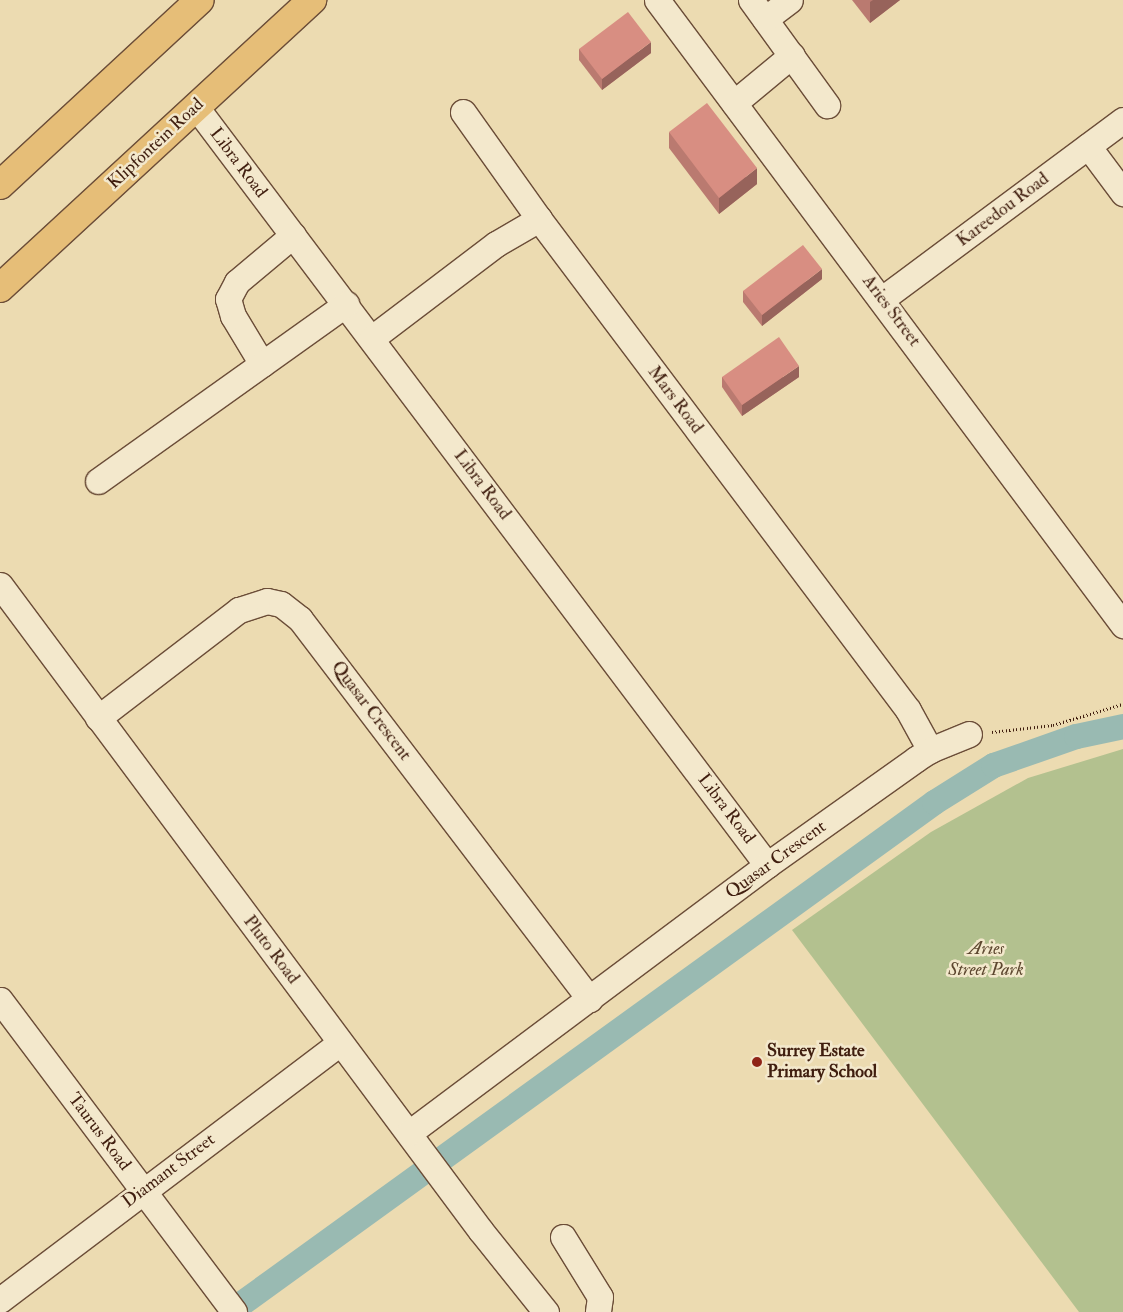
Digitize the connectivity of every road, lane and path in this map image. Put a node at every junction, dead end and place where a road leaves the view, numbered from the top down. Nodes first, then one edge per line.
1 (200, 0) edge
2 (312, 0) edge
3 (657, 0) edge
4 (790, 0) edge
5 (758, 9) edge
6 (792, 55) junction
7 (734, 103) junction
8 (827, 105) dead end
9 (196, 107) junction
10 (463, 112) dead end
11 (1123, 120) edge
12 (1088, 146) junction
13 (4, 174) edge
14 (1123, 193) edge
15 (539, 219) junction
16 (293, 235) junction
17 (0, 288) edge
18 (882, 299) junction
19 (346, 304) junction
20 (372, 338) junction
21 (262, 364) junction
22 (98, 481) dead end
23 (0, 585) edge
24 (1123, 625) edge
25 (1123, 704) edge
26 (98, 718) junction
27 (969, 734) joint
28 (930, 750) junction
29 (768, 864) junction
30 (590, 999) junction
31 (0, 1000) edge
32 (340, 1043) junction
33 (415, 1142) junction
34 (142, 1190) junction
35 (563, 1237) dead end
36 (0, 1300) edge
37 (230, 1306) edge
38 (546, 1312) edge
39 (598, 1312) edge

1 - 13 main road
2 - 9 main road, Klipfontein Road
3 - 7 street, Aries Street
4 - 5 street
5 - 6 street
6 - 7 street
6 - 8 street
7 - 18 street, Aries Street
9 - 16 street, Libra Road
9 - 17 main road, Klipfontein Road
10 - 15 street, Mars Road
11 - 12 street, Kareedou Road
12 - 14 street
12 - 18 street, Kareedou Road
15 - 20 street
15 - 28 street, Mars Road
16 - 19 street, Libra Road
16 - 21 street
18 - 24 street, Aries Street
19 - 20 street, Libra Road
19 - 21 street
20 - 29 street, Libra Road
21 - 22 street
23 - 26 street, Pluto Road
25 - 27 path
26 - 30 street, Quasar Crescent
26 - 32 street, Pluto Road
27 - 28 street, Quasar Crescent
28 - 29 street, Quasar Crescent
29 - 30 street, Quasar Crescent
30 - 33 street, Quasar Crescent
31 - 34 street, Taurus Road
32 - 33 street, Pluto Road
32 - 34 street, Diamant Street
33 - 38 street, Pluto Road
34 - 36 street, Diamant Street
34 - 37 street, Taurus Road
35 - 39 street

